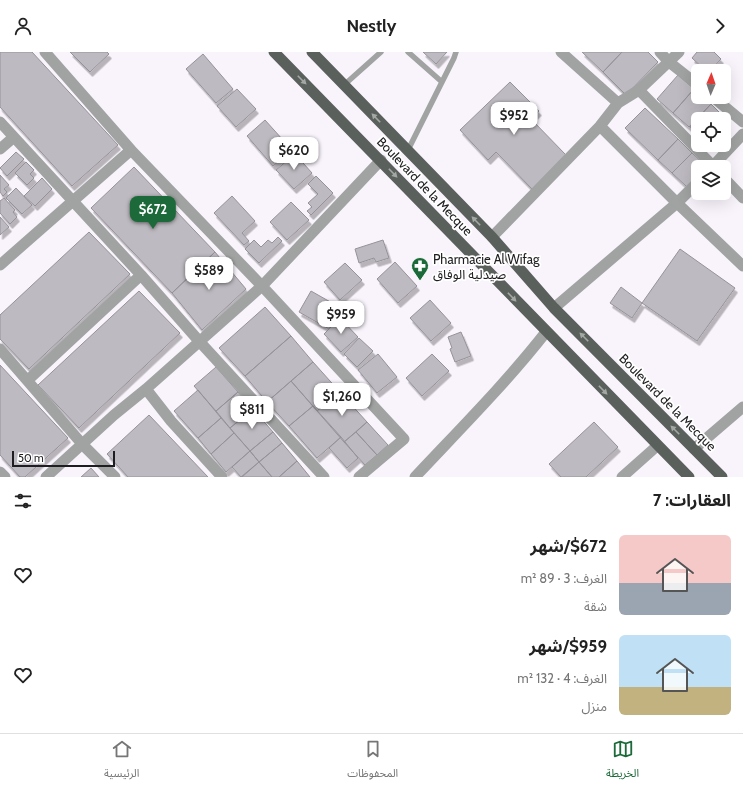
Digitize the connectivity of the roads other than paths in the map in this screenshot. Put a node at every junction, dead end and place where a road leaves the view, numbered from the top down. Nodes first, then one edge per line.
1 (45, 52) edge
2 (274, 52) edge
3 (381, 52) edge
4 (408, 52) edge
5 (456, 52) edge
6 (561, 52) edge
7 (660, 52) edge
8 (679, 52) edge
9 (315, 53) edge
10 (669, 62) junction
11 (691, 79) edge
12 (442, 82) junction
13 (344, 85) junction
14 (639, 90) junction
15 (618, 103) junction
16 (721, 104) edge
17 (0, 122) edge
18 (743, 122) edge
19 (600, 126) junction
20 (743, 134) edge
21 (14, 137) junction
22 (0, 149) edge
23 (132, 150) junction
24 (408, 150) junction
25 (381, 160) junction
26 (706, 160) edge
27 (719, 160) edge
28 (731, 185) edge
29 (691, 189) edge
30 (743, 198) edge
31 (73, 201) junction
32 (677, 203) junction
33 (492, 237) junction
34 (741, 259) edge
35 (0, 265) edge
36 (141, 275) junction
37 (262, 286) junction
38 (554, 308) junction
39 (546, 332) junction
40 (199, 341) junction
41 (0, 349) edge
42 (28, 380) junction
43 (146, 389) junction
44 (743, 407) edge
45 (83, 445) junction
46 (657, 446) junction
47 (694, 449) junction
48 (0, 472) edge
49 (5, 477) edge
50 (46, 477) edge
51 (115, 477) edge
52 (222, 477) edge
53 (324, 477) edge
54 (359, 477) edge
55 (415, 477) edge
56 (622, 477) edge
57 (689, 477) edge
58 (722, 477) edge

1 - 23 street
2 -> 25 main road, Boulevard de la Mecque
3 - 13 lane
4 - 12 lane
5 - 12 lane
6 - 15 street
7 - 10 street
8 - 10 street
9 - 13 main road, Boulevard de la Mecque
10 - 11 street
10 - 14 street
12 - 24 lane
24 -> 13 main road, Boulevard de la Mecque
14 - 15 street
14 - 26 street
15 - 19 street
16 - 18 street
17 - 21 street
19 - 32 street
19 - 33 street
20 - 27 street
21 - 22 street
21 - 31 street
23 - 31 street
23 - 37 street
33 -> 24 main road, Boulevard de la Mecque
25 - 37 street
25 -> 39 main road, Boulevard de la Mecque
28 - 30 street
29 - 32 street
31 - 35 street
31 - 36 street
32 - 34 street
32 - 38 street
33 - 38 main road, Boulevard de la Mecque
36 - 40 street
36 - 42 street
37 - 40 street
37 - 54 street
47 -> 38 main road, Boulevard de la Mecque
39 -> 46 main road, Boulevard de la Mecque
39 - 55 street
40 - 43 street
40 - 53 street
41 - 42 street
42 - 45 street
43 - 45 street
43 - 52 street
44 - 47 street
45 - 50 street
45 - 51 street
46 - 56 street
46 - 57 main road, Boulevard de la Mecque
47 - 58 main road, Boulevard de la Mecque
48 - 49 street

